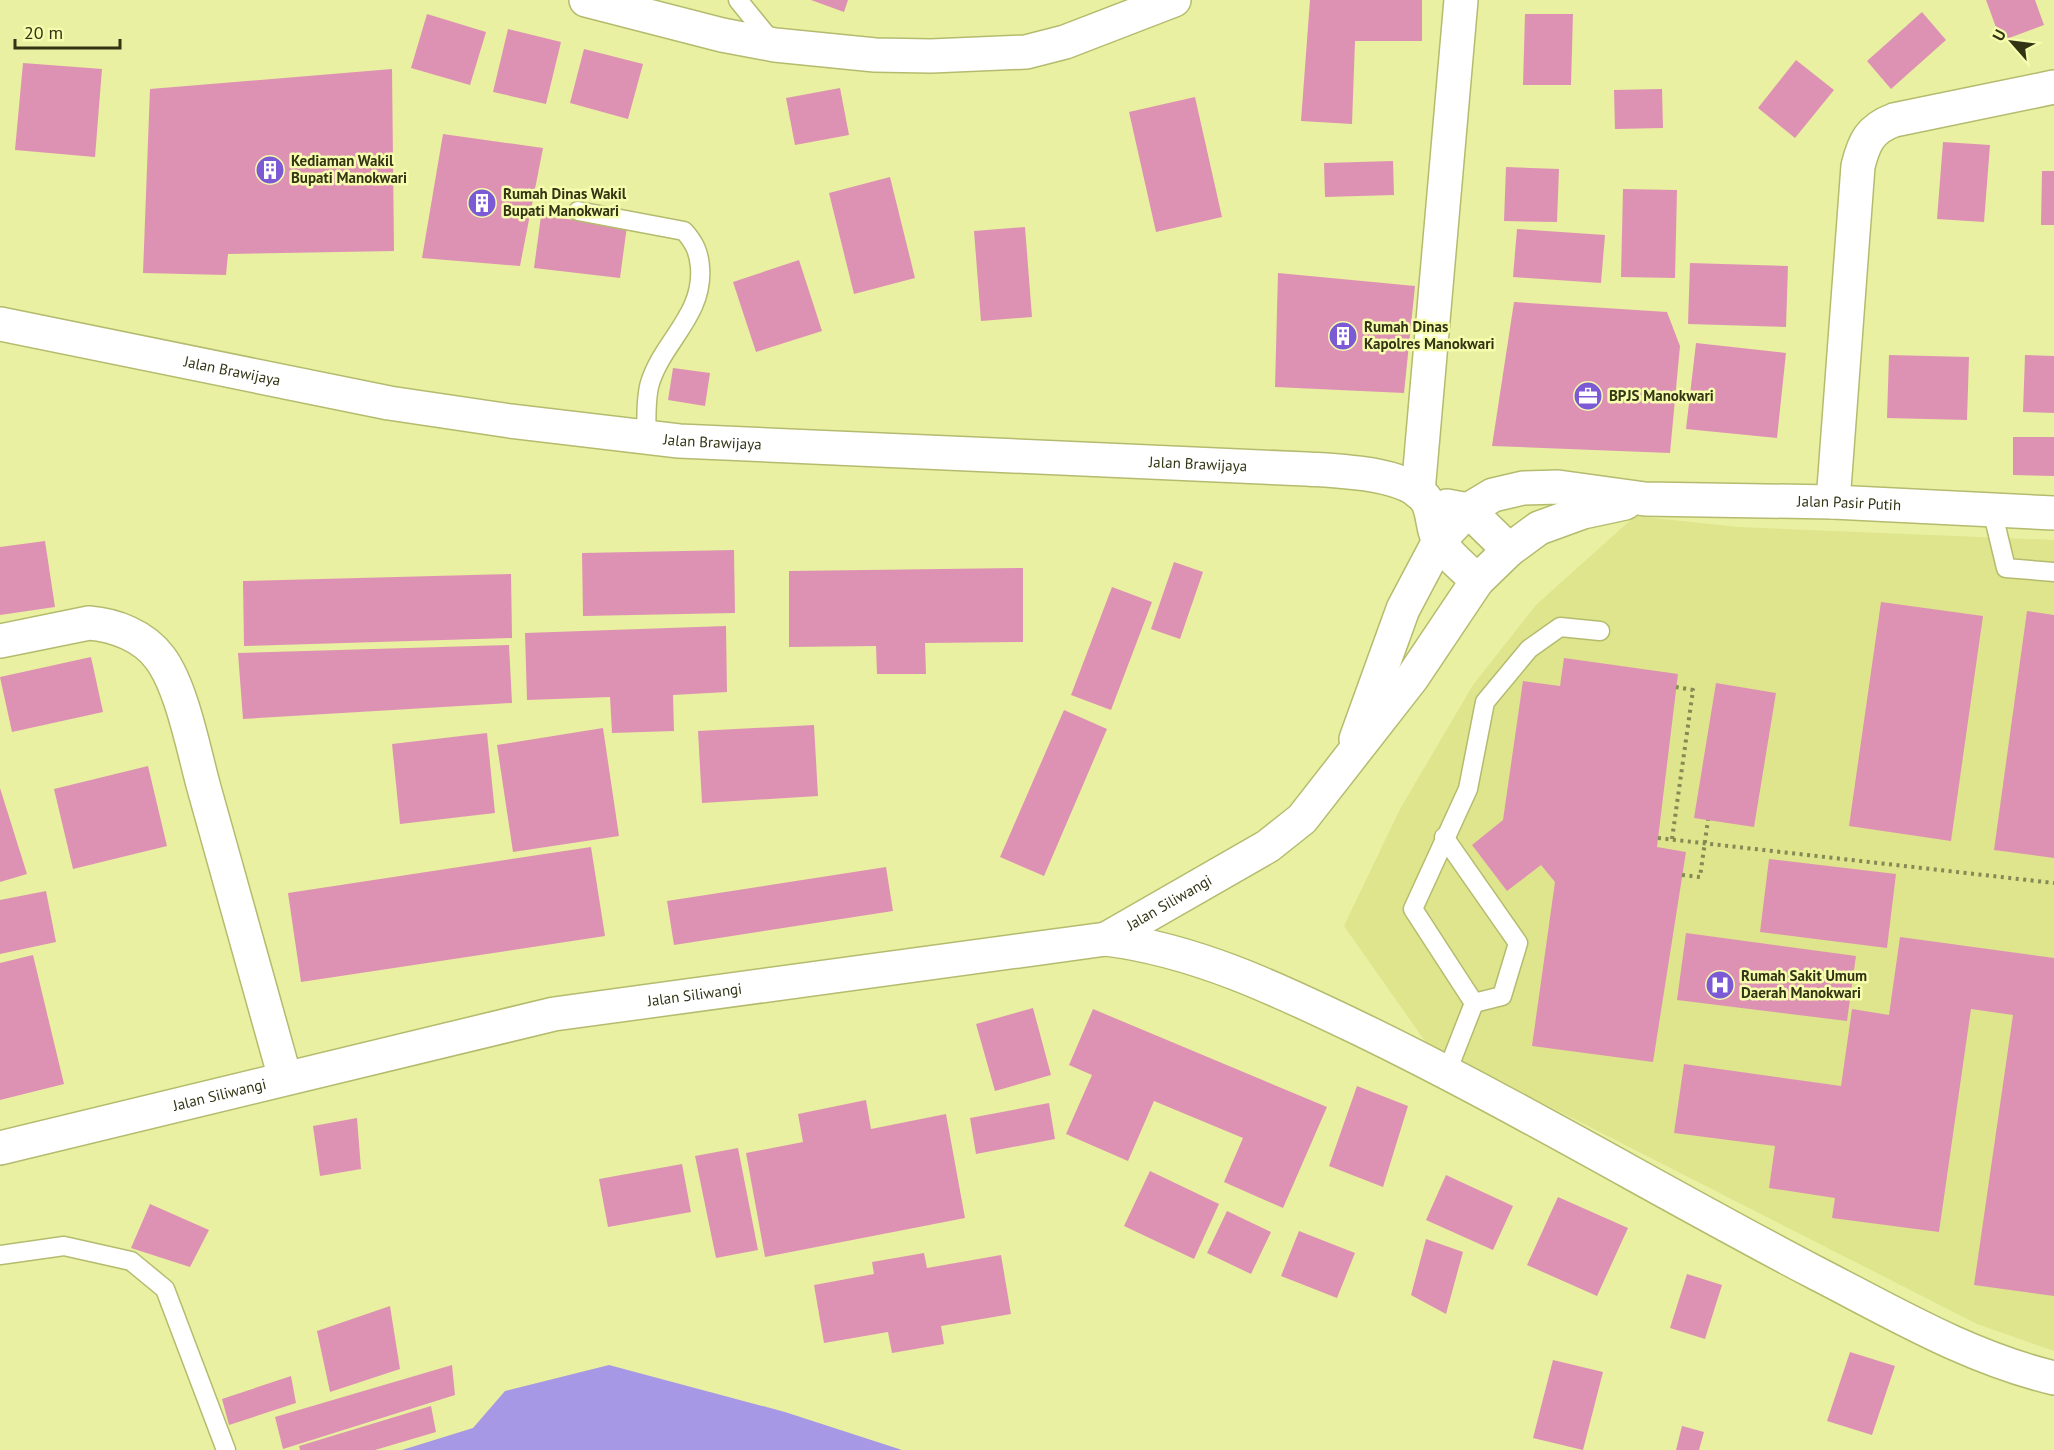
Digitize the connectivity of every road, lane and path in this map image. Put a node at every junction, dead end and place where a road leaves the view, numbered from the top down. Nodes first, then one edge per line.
1 (586, 0) edge
2 (738, 0) edge
3 (1174, 0) edge
4 (1461, 0) edge
5 (775, 45) junction
6 (2054, 87) edge
7 (578, 211) dead end
8 (0, 324) edge
9 (646, 438) junction
10 (1423, 497) junction
11 (1645, 499) junction
12 (1833, 502) junction
13 (1468, 510) junction
14 (1992, 510) junction
15 (2054, 513) edge
16 (1439, 541) junction
17 (1509, 550) junction
18 (2054, 572) edge
19 (1478, 581) junction
20 (1600, 632) dead end
21 (0, 641) edge
22 (1676, 687) dead end
23 (1346, 766) junction
24 (1708, 820) dead end
25 (1444, 837) junction
26 (1658, 838) dead end
27 (1672, 839) junction
28 (1705, 843) junction
29 (1682, 875) dead end
30 (2054, 883) edge
31 (1106, 939) junction
32 (1474, 1003) junction
33 (1447, 1072) junction
34 (285, 1078) junction
35 (0, 1148) edge
36 (0, 1255) edge
37 (2054, 1378) edge
38 (225, 1450) edge

1 - 5 main road
2 - 5 lane
3 - 5 main road
4 - 10 main road
6 - 12 main road
7 - 9 lane
8 - 9 main road, Jalan Brawijaya
9 - 10 main road, Jalan Brawijaya
10 - 13 main road, Jalan Brawijaya
10 - 16 main road
11 - 12 main road, Jalan Pasir Putih
11 - 13 main road, Jalan Pasir Putih
11 - 17 main road, Jalan Pasir Putih
12 - 14 main road, Jalan Pasir Putih
13 - 16 main road, Jalan Siliwangi
13 - 17 main road
14 - 15 main road, Jalan Pasir Putih
14 - 18 lane
16 - 19 main road
16 - 23 main road, Jalan Siliwangi
17 - 19 main road, Jalan Siliwangi
19 - 23 main road, Jalan Siliwangi
20 - 25 lane
21 - 34 main road
22 - 27 path
23 - 31 main road, Jalan Siliwangi
24 - 28 path
25 - 32 lane
25 - 32 lane
26 - 27 path
27 - 28 path
28 - 29 path
28 - 30 path
31 - 33 main road
31 - 34 main road, Jalan Siliwangi
32 - 33 lane
33 - 37 main road
34 - 35 main road, Jalan Siliwangi
36 - 38 lane

